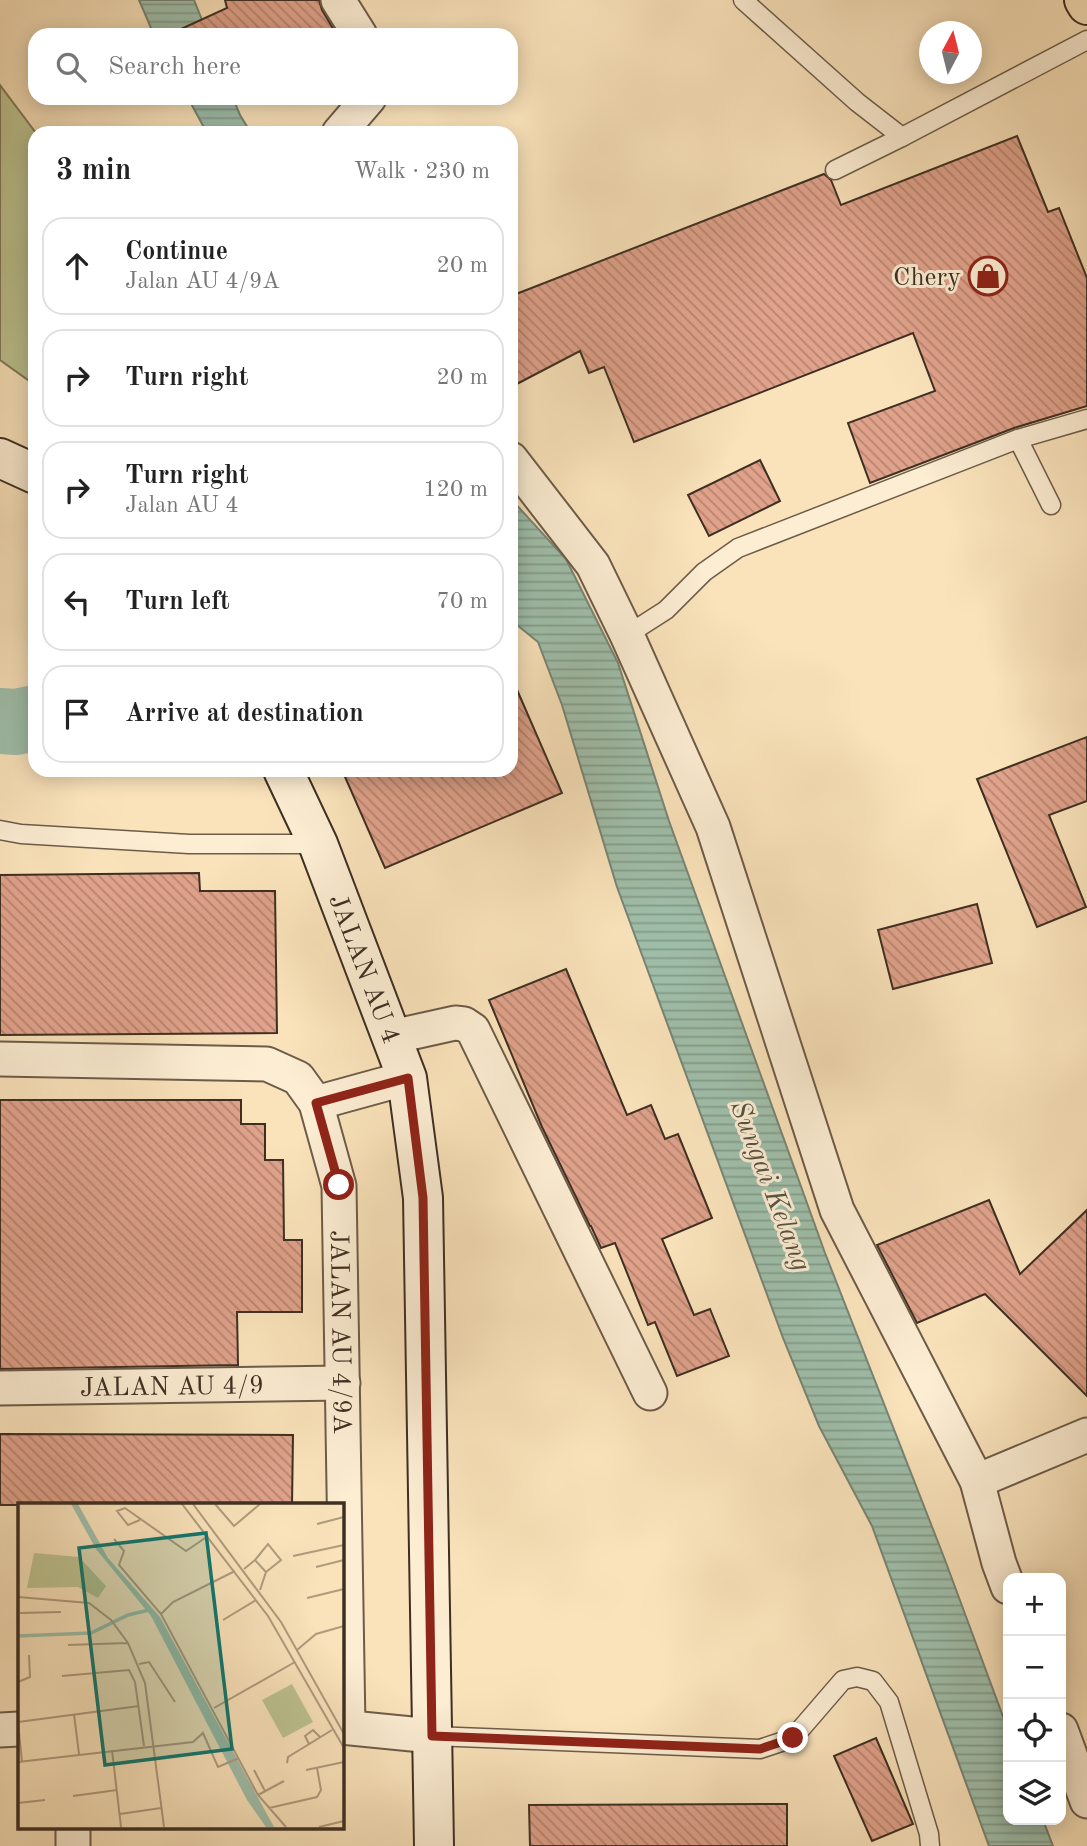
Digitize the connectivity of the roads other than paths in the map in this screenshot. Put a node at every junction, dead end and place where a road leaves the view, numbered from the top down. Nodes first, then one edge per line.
1 (338, 0) edge
2 (743, 0) edge
3 (1084, 0) edge
4 (1087, 5) edge
5 (356, 28) edge
6 (1087, 40) edge
7 (363, 105) edge
8 (345, 126) edge
9 (902, 137) junction
10 (835, 170) dead end
11 (1087, 419) edge
12 (1018, 439) junction
13 (0, 458) edge
14 (518, 468) edge
15 (28, 470) edge
16 (1051, 505) dead end
17 (627, 635) junction
18 (286, 777) edge
19 (0, 830) edge
20 (318, 844) junction
21 (392, 1037) junction
22 (0, 1059) edge
23 (408, 1078) junction
24 (316, 1103) junction
25 (343, 1383) junction
26 (0, 1388) edge
27 (650, 1393) dead end
28 (1087, 1435) edge
29 (977, 1481) junction
30 (1003, 1574) edge
31 (344, 1727) edge
32 (18, 1729) edge
33 (0, 1730) edge
34 (432, 1736) junction
35 (1066, 1744) edge
36 (1087, 1801) edge
37 (73, 1828) edge
38 (73, 1846) edge
39 (434, 1846) edge
40 (930, 1846) edge

1 - 5 street
2 - 9 lane
3 - 4 highway
6 - 9 lane
7 - 8 street
9 - 10 lane
11 - 12 lane
12 - 16 lane
12 - 17 lane
13 - 15 main road
14 - 17 street
17 - 29 street
18 - 20 main road, JALAN AU 4
19 - 20 lane
20 - 21 main road, JALAN AU 4
21 - 23 main road, JALAN AU 4
21 - 27 street
22 - 24 street, JALAN AU 4/9A
23 - 24 street
23 - 34 main road, JALAN AU 4
24 - 25 street, JALAN AU 4/9A
25 - 26 street, JALAN AU 4/9
25 - 31 street, JALAN AU 4/9A
28 - 29 street
29 - 30 street
31 - 34 street
32 - 33 street
34 - 39 main road, JALAN AU 4
34 - 40 lane
35 - 36 street
37 - 38 street

